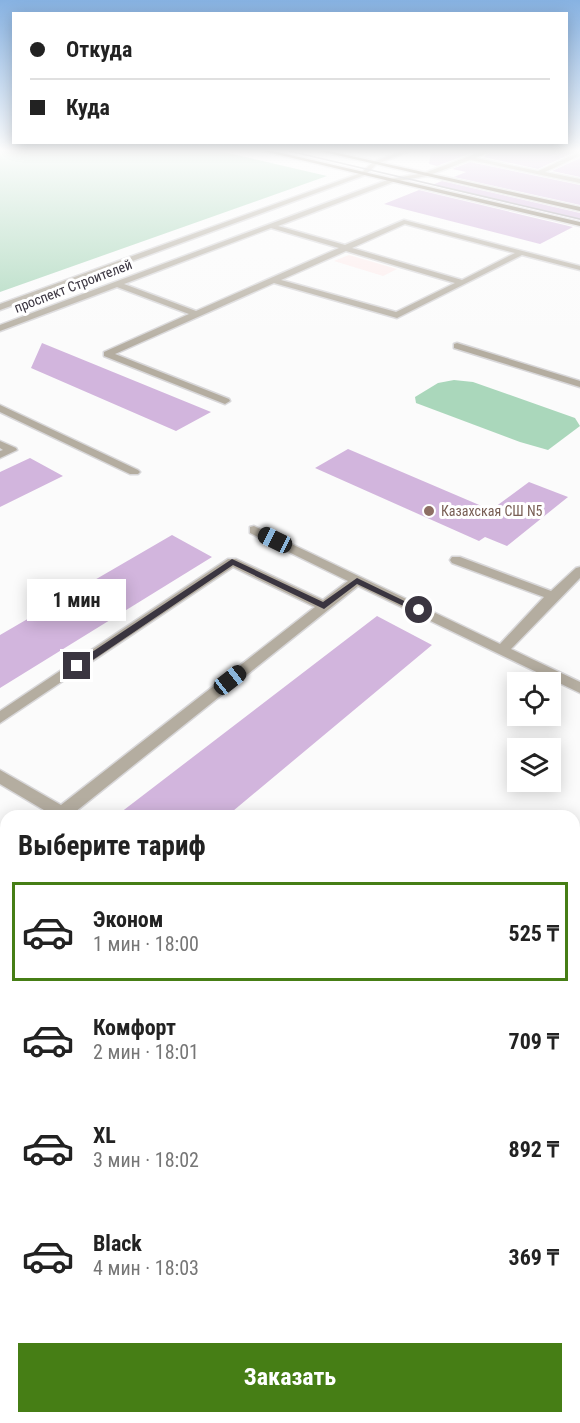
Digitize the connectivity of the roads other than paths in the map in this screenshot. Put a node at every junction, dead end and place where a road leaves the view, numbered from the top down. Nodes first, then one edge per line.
1 (245, 217) edge
2 (294, 217) edge
3 (552, 217) edge
4 (580, 224) edge
5 (271, 226) junction
6 (347, 247) junction
7 (521, 253) junction
8 (580, 268) edge
9 (273, 280) junction
10 (461, 282) junction
11 (117, 284) junction
12 (0, 307) edge
13 (196, 314) junction
14 (0, 328) edge
15 (457, 346) dead end
16 (580, 384) edge
17 (225, 401) dead end
18 (0, 408) edge
19 (0, 444) edge
20 (0, 455) edge
21 (134, 472) dead end
22 (254, 530) dead end
23 (456, 560) dead end
24 (580, 572) edge
25 (357, 580) junction
26 (553, 596) junction
27 (324, 606) junction
28 (502, 651) junction
29 (580, 688) edge
30 (0, 718) edge
31 (0, 776) edge
32 (57, 810) edge
33 (66, 810) edge

1 - 12 street, проспект Строителей
2 - 5 street, проспект Строителей
3 - 4 main road
5 - 6 street
5 - 11 street, проспект Строителей
6 - 7 street
6 - 9 street
6 - 10 street
7 - 8 street
7 - 10 street
9 - 10 street
9 - 13 street
11 - 13 street
11 - 14 street, проспект Строителей
13 - 17 street
15 - 16 street
18 - 21 street
19 - 20 street
22 - 25 street
23 - 26 street
24 - 26 street
25 - 27 street
25 - 28 street
26 - 28 street
27 - 30 street
27 - 33 street
28 - 29 street
31 - 32 street

